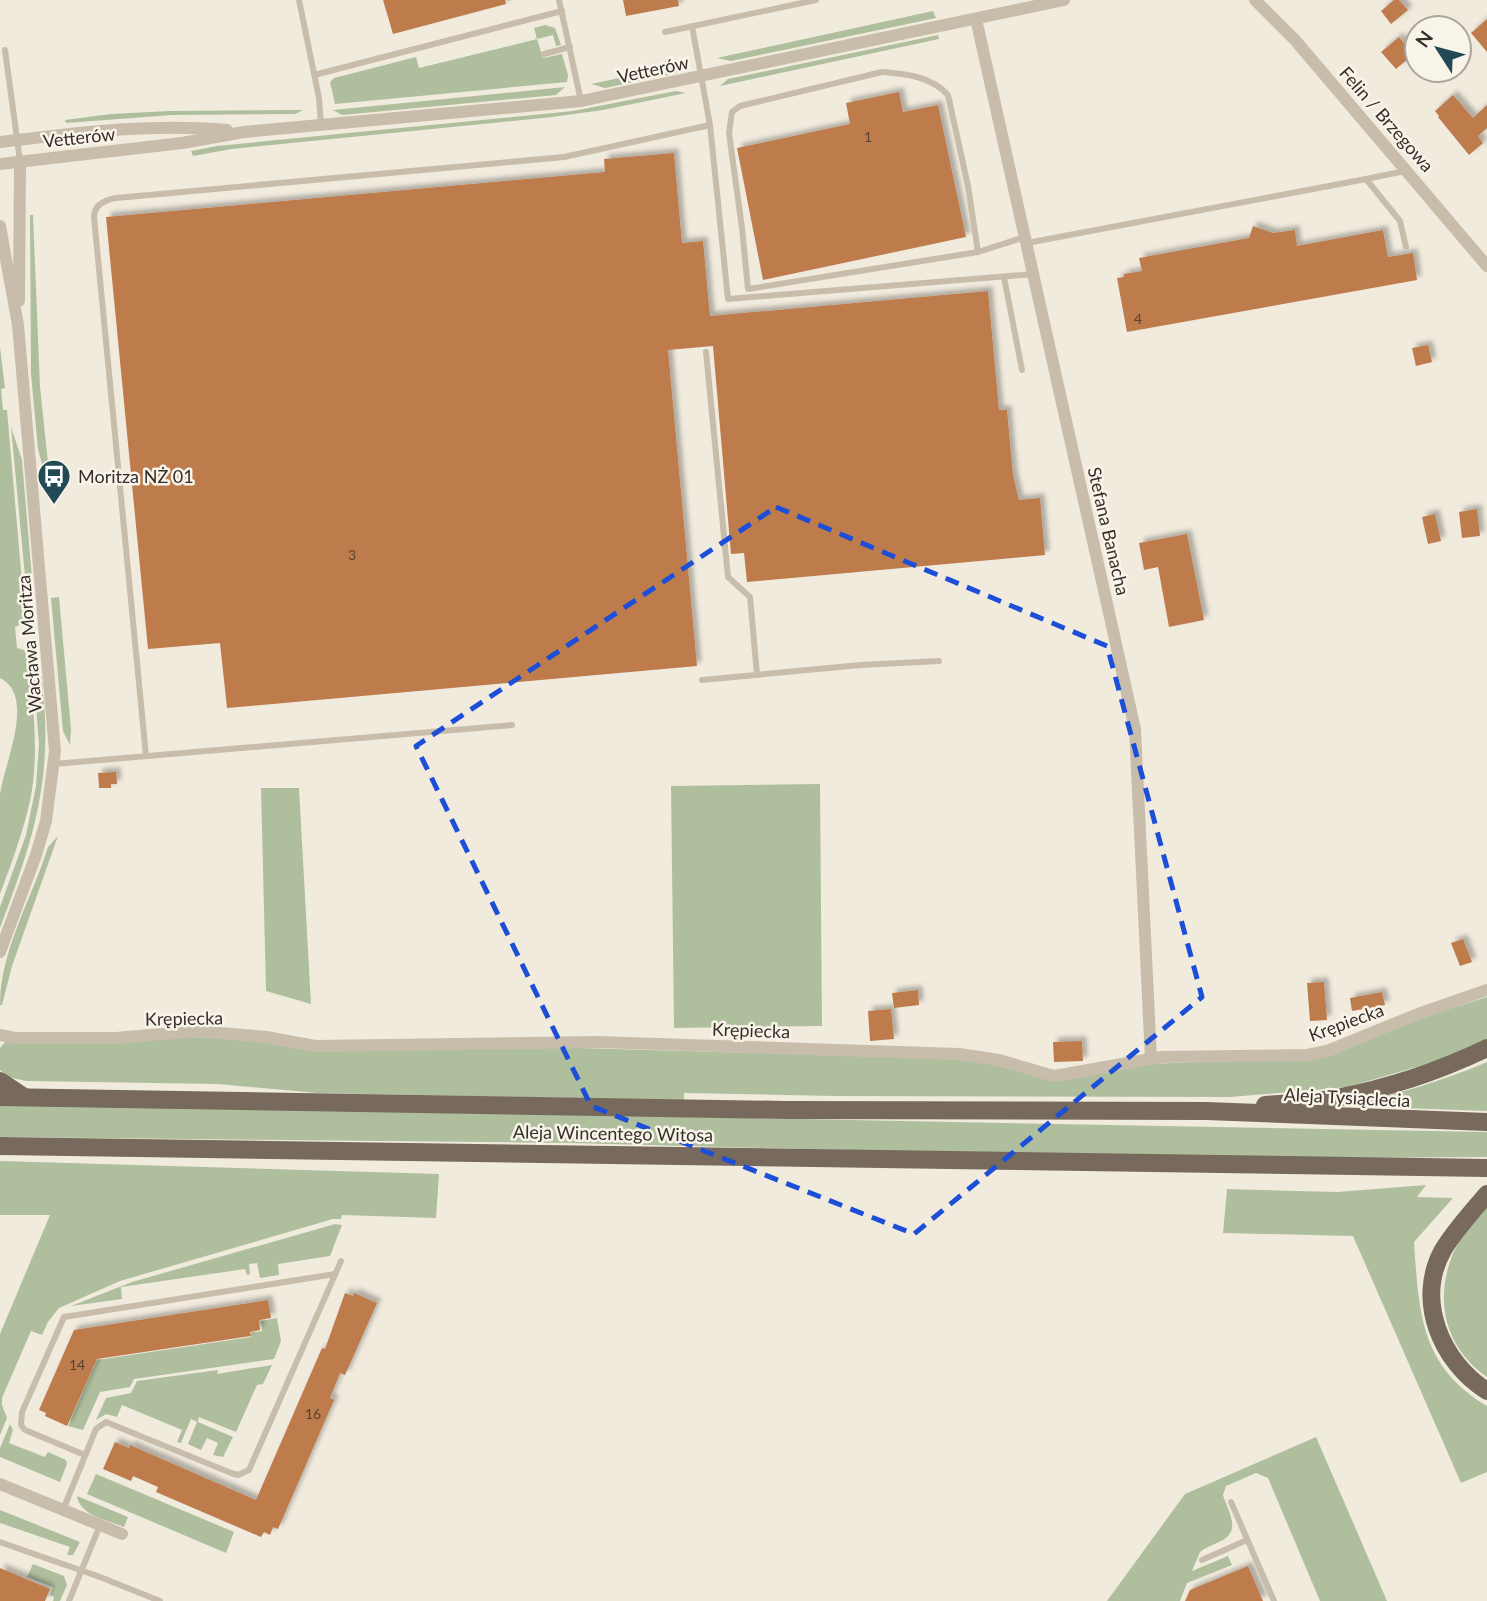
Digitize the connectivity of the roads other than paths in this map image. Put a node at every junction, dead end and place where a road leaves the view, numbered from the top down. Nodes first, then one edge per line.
1 (299, 0) edge
2 (559, 0) edge
3 (816, 0) edge
4 (1060, 0) edge
5 (1255, 0) edge
6 (562, 11) junction
7 (976, 19) junction
8 (692, 26) junction
9 (665, 32) dead end
10 (570, 47) junction
11 (5, 50) dead end
12 (544, 54) dead end
13 (314, 75) junction
14 (702, 77) junction
15 (581, 101) junction
16 (710, 125) junction
17 (321, 126) junction
18 (244, 132) junction
19 (16, 140) junction
20 (0, 142) edge
21 (20, 161) junction
22 (0, 163) edge
23 (1408, 170) junction
24 (1366, 179) junction
25 (0, 226) edge
26 (1026, 240) junction
27 (1406, 247) dead end
28 (978, 252) junction
29 (1487, 266) edge
30 (1034, 274) junction
31 (1004, 277) junction
32 (18, 325) junction
33 (706, 352) dead end
34 (1022, 370) dead end
35 (939, 661) dead end
36 (757, 675) junction
37 (702, 680) dead end
38 (512, 725) dead end
39 (146, 756) junction
40 (54, 764) junction
41 (0, 951) edge
42 (1487, 990) edge
43 (0, 1035) edge
44 (1487, 1048) edge
45 (1151, 1059) junction
46 (0, 1081) edge
47 (0, 1097) edge
48 (24, 1097) junction
49 (1206, 1111) junction
50 (1487, 1122) edge
51 (0, 1146) edge
52 (1487, 1171) edge
53 (1485, 1197) edge
54 (341, 1261) dead end
55 (335, 1274) junction
56 (1487, 1391) edge
57 (85, 1455) junction
58 (0, 1484) edge
59 (1231, 1502) dead end
60 (63, 1510) junction
61 (100, 1525) junction
62 (122, 1534) dead end
63 (1247, 1540) junction
64 (0, 1542) edge
65 (1202, 1560) dead end
66 (81, 1570) junction
67 (69, 1601) edge
68 (160, 1601) edge
69 (1274, 1601) edge

1 - 13 lane
2 - 6 lane
3 - 8 lane
4 - 7 street, Vetterów
5 - 23 street, Felin / Brzegowa
6 - 10 lane
6 - 13 lane
7 - 14 street, Vetterów
7 - 26 street, Stefana Banacha
8 - 9 lane
8 - 14 lane
10 - 12 lane
10 - 15 lane
11 - 19 lane
13 - 17 lane
14 - 15 street, Vetterów
14 - 16 lane
15 - 17 street, Vetterów
16 - 31 lane
16 - 39 lane
17 - 18 street, Vetterów
18 - 19 street, Vetterów
18 - 21 street, Vetterów
19 - 20 street, Vetterów
19 - 21 lane
21 - 22 street, Vetterów
21 - 32 street, Wacława Moritza
23 - 24 lane
23 - 29 street, Felin / Brzegowa
24 - 26 lane
24 - 27 lane
25 - 32 street, Wacława Moritza
26 - 28 lane
26 - 30 street, Stefana Banacha
28 - 28 lane
30 - 31 lane
30 - 45 street, Stefana Banacha
31 - 34 lane
32 - 40 street, Wacława Moritza
33 - 36 lane
35 - 36 lane
36 - 37 lane
38 - 39 lane
39 - 40 lane
40 - 41 street, Wacława Moritza
42 - 45 street, Krępiecka
43 - 45 street, Krępiecka
44 - 49 main road
46 - 48 main road
47 - 48 main road, Aleja Wincentego Witosa
48 - 49 main road, Aleja Wincentego Witosa
49 - 50 main road, Aleja Tysiąclecia
51 - 52 main road, Aleja Wincentego Witosa
53 - 56 main road
54 - 55 lane
55 - 57 lane
55 - 57 lane
57 - 60 lane
58 - 60 street
59 - 63 lane
60 - 61 street
61 - 62 street
61 - 66 lane
63 - 65 lane
63 - 69 lane
64 - 66 lane
66 - 67 lane
66 - 68 lane

